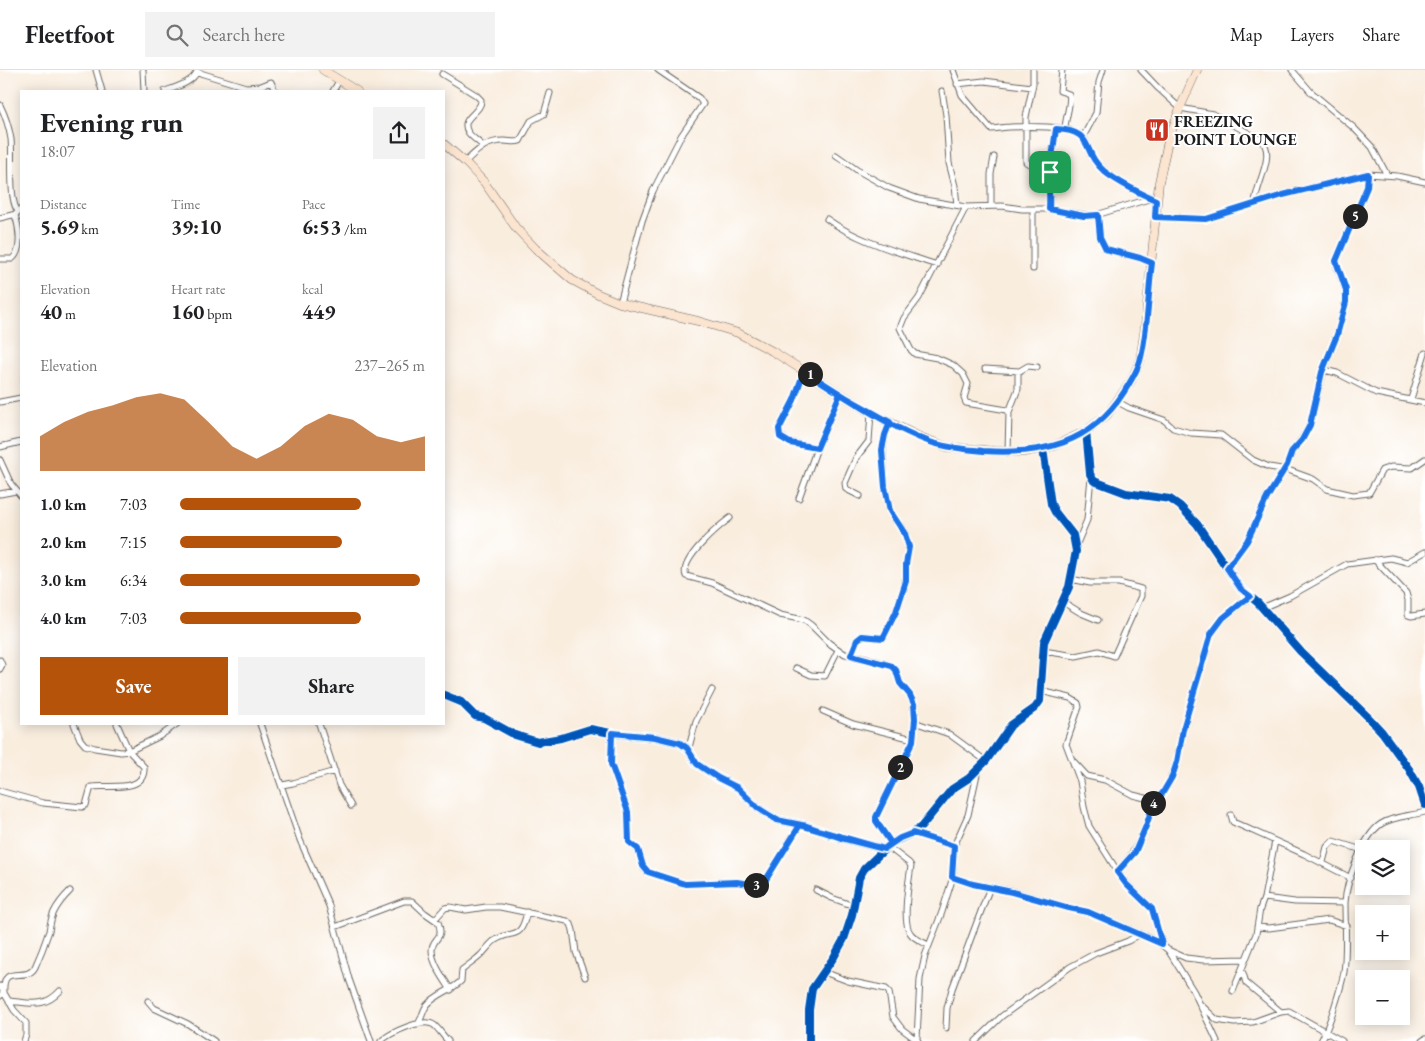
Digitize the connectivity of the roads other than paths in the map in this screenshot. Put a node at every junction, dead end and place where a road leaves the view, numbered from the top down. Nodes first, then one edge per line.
1 (96, 70) edge
2 (143, 70) edge
3 (323, 70) edge
4 (658, 70) edge
5 (953, 70) edge
6 (1033, 70) edge
7 (1062, 70) edge
8 (1103, 70) edge
9 (1141, 70) edge
10 (1197, 70) edge
11 (1292, 70) edge
12 (197, 71) edge
13 (442, 74) dead end
14 (339, 81) junction
15 (957, 84) junction
16 (1032, 87) junction
17 (100, 90) edge
18 (144, 90) edge
19 (168, 90) edge
20 (276, 90) edge
21 (334, 90) edge
22 (355, 90) edge
23 (942, 91) dead end
24 (550, 93) dead end
25 (0, 104) edge
26 (1180, 108) junction
27 (2, 113) edge
28 (1026, 127) junction
29 (1056, 129) junction
30 (1066, 129) junction
31 (1083, 137) junction
32 (445, 145) edge
33 (483, 146) junction
34 (836, 155) dead end
35 (994, 157) dead end
36 (465, 162) junction
37 (1050, 172) junction
38 (1368, 174) junction
39 (1387, 175) junction
40 (1425, 182) edge
41 (1154, 199) junction
42 (1255, 203) junction
43 (957, 205) junction
44 (991, 206) junction
45 (966, 207) junction
46 (1033, 209) junction
47 (1049, 209) junction
48 (18, 213) edge
49 (1098, 215) junction
50 (1155, 217) junction
51 (0, 218) edge
52 (826, 219) dead end
53 (0, 260) edge
54 (1152, 263) junction
55 (937, 264) junction
56 (1033, 269) dead end
57 (620, 303) junction
58 (1425, 353) edge
59 (1037, 367) dead end
60 (985, 369) dead end
61 (1324, 370) junction
62 (804, 371) junction
63 (1020, 371) junction
64 (840, 394) junction
65 (20, 398) edge
66 (1411, 399) junction
67 (0, 402) edge
68 (1118, 402) junction
69 (1425, 403) edge
70 (871, 412) junction
71 (1010, 412) junction
72 (890, 422) junction
73 (1086, 431) junction
74 (20, 442) edge
75 (0, 447) edge
76 (817, 448) junction
77 (1043, 449) junction
78 (1008, 452) junction
79 (1425, 459) edge
80 (0, 460) edge
81 (1284, 470) junction
82 (1091, 476) junction
83 (16, 491) junction
84 (0, 494) edge
85 (20, 495) edge
86 (860, 496) dead end
87 (799, 498) dead end
88 (730, 518) dead end
89 (1076, 546) junction
90 (1425, 552) edge
91 (1375, 560) junction
92 (1227, 568) junction
93 (1070, 579) junction
94 (1250, 596) junction
95 (1063, 602) junction
96 (1262, 608) junction
97 (1425, 614) edge
98 (1098, 620) dead end
99 (838, 650) junction
100 (1043, 651) junction
101 (851, 655) junction
102 (0, 660) edge
103 (0, 668) edge
104 (796, 668) dead end
105 (712, 690) dead end
106 (1042, 691) junction
107 (445, 695) edge
108 (823, 711) dead end
109 (915, 719) junction
110 (74, 725) edge
111 (117, 725) edge
112 (175, 725) edge
113 (260, 725) edge
114 (319, 725) edge
115 (612, 733) junction
116 (913, 739) junction
117 (688, 751) junction
118 (128, 752) junction
119 (986, 761) junction
120 (1074, 762) junction
121 (978, 769) junction
122 (336, 771) junction
123 (282, 785) junction
124 (0, 791) edge
125 (1155, 799) junction
126 (1424, 802) edge
127 (351, 806) dead end
128 (1425, 812) edge
129 (1231, 815) dead end
130 (800, 825) junction
131 (913, 833) junction
132 (1367, 840) edge
133 (1276, 841) junction
134 (887, 846) junction
135 (954, 846) junction
136 (1355, 848) edge
137 (1322, 862) junction
138 (1355, 868) edge
139 (1117, 872) junction
140 (952, 877) junction
141 (1351, 878) junction
142 (990, 887) junction
143 (816, 890) dead end
144 (70, 891) dead end
145 (1264, 898) junction
146 (1346, 903) junction
147 (854, 906) junction
148 (527, 912) junction
149 (435, 920) junction
150 (1347, 926) junction
151 (335, 927) junction
152 (1257, 927) junction
153 (1140, 934) junction
154 (1162, 944) junction
155 (928, 945) junction
156 (1168, 950) junction
157 (1246, 959) junction
158 (1242, 971) junction
159 (824, 972) junction
160 (585, 977) dead end
161 (0, 986) edge
162 (451, 990) junction
163 (1234, 990) dead end
164 (60, 991) dead end
165 (2, 994) edge
166 (10, 1001) junction
167 (148, 1001) dead end
168 (1200, 1004) junction
169 (1281, 1012) junction
170 (418, 1024) junction
171 (946, 1028) dead end
172 (1326, 1031) junction
173 (918, 1040) edge
174 (24, 1041) edge
175 (214, 1041) edge
176 (371, 1041) edge
177 (381, 1041) edge
178 (448, 1041) edge
179 (809, 1041) edge
180 (976, 1041) edge
181 (1217, 1041) edge
182 (1322, 1041) edge
183 (1342, 1041) edge

1 - 17 street
2 - 18 street
3 - 14 main road
4 - 57 street
5 - 15 street
6 - 16 street
7 - 30 street
8 - 31 street
9 - 26 street
10 - 26 main road
11 - 39 street
12 - 19 street
12 - 20 street
13 - 33 street
14 - 21 street
14 - 22 main road
15 - 16 street
15 - 28 street
16 - 28 street
23 - 43 street
24 - 33 street
25 - 27 street
26 - 41 main road
26 - 42 street
27 - 48 street
28 - 29 street
28 - 37 street
29 - 30 street
29 - 37 street
30 - 31 street
31 - 41 street
32 - 36 main road
33 - 36 street
34 - 43 street
35 - 44 street
36 - 57 main road
37 - 47 street
38 - 39 street
38 - 42 street
38 - 61 street
39 - 40 street
41 - 49 street
41 - 50 main road
42 - 50 street
43 - 45 street
44 - 45 street
44 - 46 street
45 - 55 street
46 - 47 street
46 - 56 street
47 - 49 street
48 - 51 street
48 - 53 street
49 - 54 street
50 - 54 main road
52 - 55 street
54 - 68 main road
55 - 71 street
57 - 62 main road
58 - 66 street
59 - 63 street
60 - 63 street
61 - 66 street
61 - 81 street
62 - 64 main road
62 - 76 street
63 - 71 street
64 - 70 main road
64 - 76 street
65 - 67 street
66 - 69 street
68 - 73 main road
68 - 81 street
70 - 72 main road
70 - 86 street
71 - 78 street
72 - 78 main road
72 - 101 street
73 - 77 main road
73 - 82 street
74 - 75 street
76 - 87 street
77 - 78 main road
77 - 89 street
79 - 81 street
80 - 83 street
81 - 92 street
82 - 89 street
82 - 92 street
83 - 84 street
83 - 85 street
88 - 99 street
89 - 93 street
90 - 91 street
91 - 96 street
91 - 97 street
92 - 94 street
93 - 95 street
93 - 100 street
94 - 96 street
94 - 125 street
95 - 98 street
95 - 100 street
96 - 126 street
99 - 101 street
99 - 104 street
100 - 106 street
101 - 109 street
102 - 103 street
105 - 117 street
106 - 119 street
106 - 120 street
107 - 115 street
108 - 116 street
109 - 116 street
109 - 119 street
110 - 118 street
111 - 118 street
112 - 118 street
113 - 123 street
114 - 122 street
115 - 117 street
115 - 130 street
116 - 134 street
117 - 130 street
118 - 124 street
119 - 121 street
120 - 125 street
120 - 139 street
121 - 131 street
121 - 135 street
122 - 123 street
122 - 127 street
123 - 151 street
125 - 139 street
128 - 132 street
129 - 133 street
130 - 134 street
131 - 134 street
131 - 135 street
133 - 137 street
133 - 145 street
134 - 147 street
134 - 155 street
135 - 140 street
136 - 137 street
137 - 141 street
138 - 141 street
139 - 154 street
140 - 142 street
140 - 155 street
141 - 146 street
142 - 153 street
142 - 171 street
143 - 147 street
144 - 165 street
145 - 146 street
145 - 152 street
146 - 150 street
147 - 159 street
148 - 149 street
148 - 160 street
148 - 162 street
149 - 151 street
149 - 162 street
150 - 152 street
150 - 172 street
151 - 176 street
152 - 157 street
153 - 154 street
153 - 180 street
154 - 156 street
155 - 173 street
156 - 157 street
156 - 168 street
157 - 158 street
158 - 163 street
158 - 169 street
159 - 173 street
159 - 179 street
161 - 165 street
162 - 170 street
164 - 166 street
165 - 166 street
166 - 174 street
167 - 175 street
168 - 169 street
168 - 181 street
169 - 172 street
170 - 177 street
170 - 178 street
172 - 182 street
172 - 183 street

